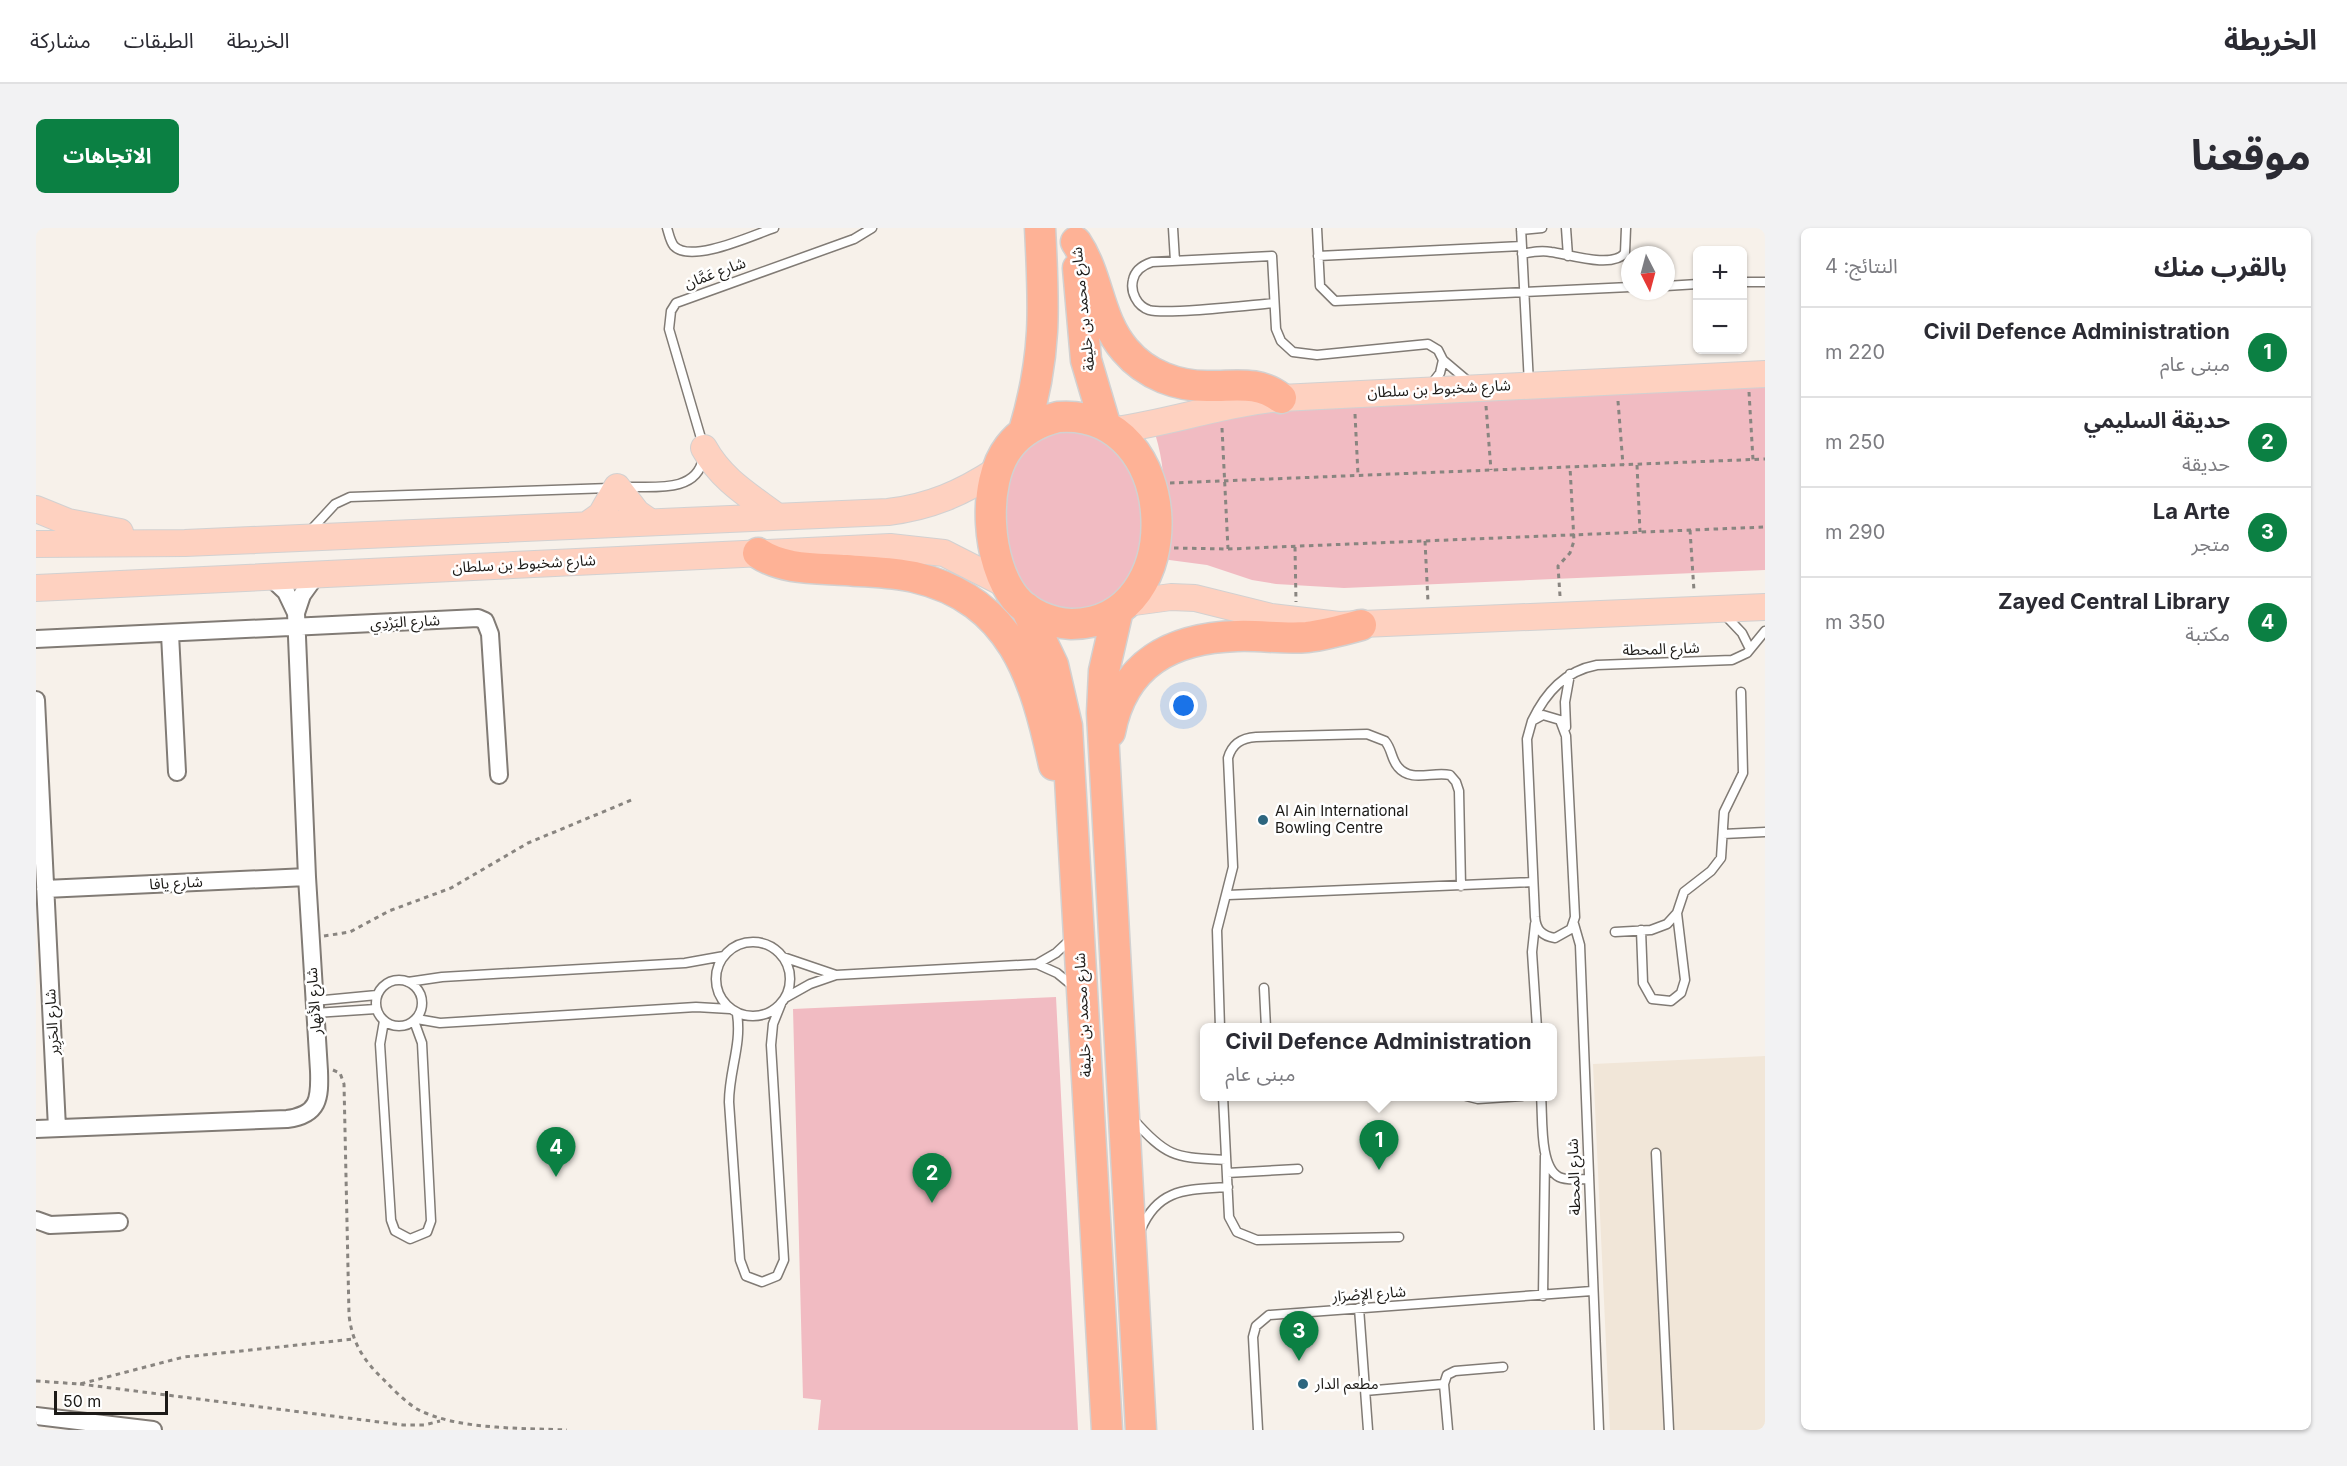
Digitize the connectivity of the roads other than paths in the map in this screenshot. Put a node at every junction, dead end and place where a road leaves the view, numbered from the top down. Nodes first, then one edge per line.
1 (667, 228) edge
2 (774, 228) edge
3 (872, 228) edge
4 (1040, 228) edge
5 (1173, 228) edge
6 (1317, 228) edge
7 (1542, 228) edge
8 (1566, 228) edge
9 (1626, 228) edge
10 (1521, 229) edge
11 (1076, 235) edge
12 (1522, 250) junction
13 (1318, 256) junction
14 (1568, 256) junction
15 (1175, 261) junction
16 (1747, 282) edge
17 (1765, 282) edge
18 (1693, 284) edge
19 (1675, 285) edge
20 (1621, 287) edge
21 (1524, 291) junction
22 (1274, 303) junction
23 (1443, 360) junction
24 (1757, 375) edge
25 (1529, 385) junction
26 (1480, 387) junction
27 (1428, 389) junction
28 (1281, 398) junction
29 (1110, 427) junction
30 (1024, 431) junction
31 (704, 448) junction
32 (997, 470) junction
33 (617, 488) junction
34 (36, 509) edge
35 (775, 515) junction
36 (650, 522) junction
37 (587, 525) junction
38 (306, 537) junction
39 (277, 538) junction
40 (185, 543) junction
41 (36, 544) edge
42 (758, 553) junction
43 (36, 561) edge
44 (317, 574) junction
45 (269, 576) junction
46 (1005, 584) junction
47 (37, 587) edge
48 (1123, 606) junction
49 (1765, 607) edge
50 (1026, 608) junction
51 (1705, 610) junction
52 (296, 620) junction
53 (1361, 625) junction
54 (1765, 631) edge
55 (170, 634) junction
56 (36, 639) edge
57 (1750, 649) junction
58 (1570, 674) junction
59 (1741, 692) dead end
60 (36, 700) edge
61 (1532, 721) junction
62 (1566, 730) junction
63 (1104, 765) junction
64 (177, 772) dead end
65 (499, 775) dead end
66 (1072, 817) junction
67 (1765, 832) edge
68 (1723, 834) junction
69 (307, 878) junction
70 (1533, 882) junction
71 (1461, 886) junction
72 (45, 889) junction
73 (1228, 895) junction
74 (1677, 913) junction
75 (1535, 924) junction
76 (1574, 924) junction
77 (1078, 930) junction
78 (1641, 930) junction
79 (1615, 932) dead end
80 (723, 956) junction
81 (782, 956) junction
82 (1036, 964) junction
83 (836, 975) junction
84 (408, 982) junction
85 (1264, 988) dead end
86 (43, 991) edge
87 (377, 995) junction
88 (1082, 996) junction
89 (783, 1001) junction
90 (314, 1007) junction
91 (376, 1009) junction
92 (734, 1011) junction
93 (416, 1020) junction
94 (384, 1021) junction
95 (1220, 1023) edge
96 (1266, 1023) edge
97 (1537, 1023) edge
98 (1223, 1101) edge
99 (1541, 1101) edge
100 (1123, 1108) junction
101 (57, 1128) junction
102 (36, 1129) edge
103 (1656, 1153) dead end
104 (1545, 1156) junction
105 (1226, 1160) junction
106 (1298, 1169) dead end
107 (1227, 1173) junction
108 (1587, 1179) junction
109 (1228, 1187) junction
110 (36, 1220) edge
111 (119, 1222) dead end
112 (1399, 1237) dead end
113 (1131, 1251) junction
114 (1592, 1291) junction
115 (1543, 1296) junction
116 (1359, 1308) junction
117 (1503, 1367) dead end
118 (1444, 1384) junction
119 (1365, 1391) junction
120 (36, 1416) edge
121 (153, 1430) edge
122 (1107, 1430) edge
123 (1141, 1430) edge
124 (1258, 1430) edge
125 (1368, 1430) edge
126 (1448, 1430) edge
127 (1599, 1430) edge
128 (1669, 1430) edge

1 - 2 lane
3 - 31 lane, شارع عَمَّان
4 - 30 highway
5 - 15 lane
6 - 13 lane
7 - 10 lane
8 - 14 lane
9 - 14 lane
10 - 12 lane
11 - 28 highway
11 - 29 highway, شارع محمد بن خليفة
12 - 13 lane
12 - 14 lane
12 - 21 lane
13 - 21 lane
15 - 22 lane
15 - 22 lane
16 - 17 lane
18 - 19 lane
20 - 21 lane
21 - 25 lane
22 - 23 lane
23 - 26 lane
23 - 27 lane
24 - 25 main road, شارع شخبوط بن سلطان
25 - 26 main road, شارع شخبوط بن سلطان
26 - 27 main road, شارع شخبوط بن سلطان
27 - 28 main road, شارع شخبوط بن سلطان
28 - 29 main road, شارع شخبوط بن سلطان
29 - 30 highway
29 - 48 highway
30 - 32 highway
31 - 33 lane
31 - 35 main road
32 - 35 main road
32 - 46 highway
33 - 36 main road
33 - 37 main road
33 - 38 lane
34 - 40 main road
35 - 36 main road
36 - 37 main road
37 - 38 main road
38 - 39 main road
39 - 40 main road
39 - 43 main road
40 - 41 main road
42 - 44 main road, شارع شخبوط بن سلطان
42 - 46 main road, شارع شخبوط بن سلطان
42 - 66 highway
44 - 45 main road, شارع شخبوط بن سلطان
44 - 52 street, شارع الأنهار
45 - 47 main road, شارع شخبوط بن سلطان
45 - 52 street, شارع الأنهار
46 - 50 highway
48 - 50 highway
48 - 53 main road
48 - 63 highway
49 - 51 main road
50 - 66 highway, شارع محمد بن خليفة
51 - 53 main road
51 - 57 lane
52 - 55 street, شارع البَرْدِي
52 - 65 street, شارع البَرْدِي
52 - 69 street, شارع الأنهار
53 - 63 highway
54 - 57 lane, شارع المحطة
55 - 56 street, شارع البَرْدِي
55 - 64 street
57 - 58 lane, شارع المحطة
58 - 61 lane, شارع المحطة
58 - 62 lane, شارع المحطة
59 - 68 lane
60 - 72 street, شارع الحَرِير
61 - 62 lane
61 - 70 lane, شارع المحطة
62 - 76 lane, شارع المحطة
63 - 100 highway
66 - 77 highway, شارع محمد بن خليفة
67 - 68 lane
68 - 74 lane
69 - 72 street, شارع يافا
69 - 90 street, شارع الأنهار
70 - 71 lane
70 - 75 lane, شارع المحطة
71 - 73 lane
71 - 73 lane
72 - 86 street, شارع الحَرِير
73 - 95 lane
74 - 78 lane
74 - 78 lane
75 - 76 lane
75 - 97 lane, شارع المحطة
76 - 108 lane, شارع المحطة
77 - 82 lane
77 - 88 highway, شارع محمد بن خليفة
78 - 79 lane
80 - 81 lane
80 - 84 lane
80 - 92 lane
81 - 83 lane
81 - 89 lane
82 - 83 lane
82 - 88 lane
83 - 89 lane
84 - 87 lane
84 - 93 lane
85 - 96 lane
86 - 101 street, شارع الحَرِير
87 - 90 lane
87 - 91 lane
88 - 122 highway, شارع محمد بن خليفة
89 - 92 lane
89 - 92 lane
90 - 91 lane
90 - 101 street, شارع الأنهار
91 - 94 lane
92 - 93 lane
93 - 94 lane
93 - 94 lane
98 - 105 lane
99 - 104 lane
100 - 105 lane
100 - 113 highway
101 - 102 street, شارع الأنهار
103 - 128 lane
104 - 108 lane
104 - 115 lane
105 - 107 lane
106 - 107 lane
107 - 109 lane
108 - 114 lane, شارع المحطة
109 - 112 lane
109 - 113 lane
110 - 111 street
113 - 123 highway
114 - 115 lane, شارع الإِصْرَار
114 - 127 lane, شارع المحطة
115 - 116 lane, شارع الإِصْرَار
116 - 119 lane
116 - 124 lane, شارع الإِصْرَار
117 - 118 lane
118 - 119 lane
118 - 126 lane
119 - 125 lane
120 - 121 street

